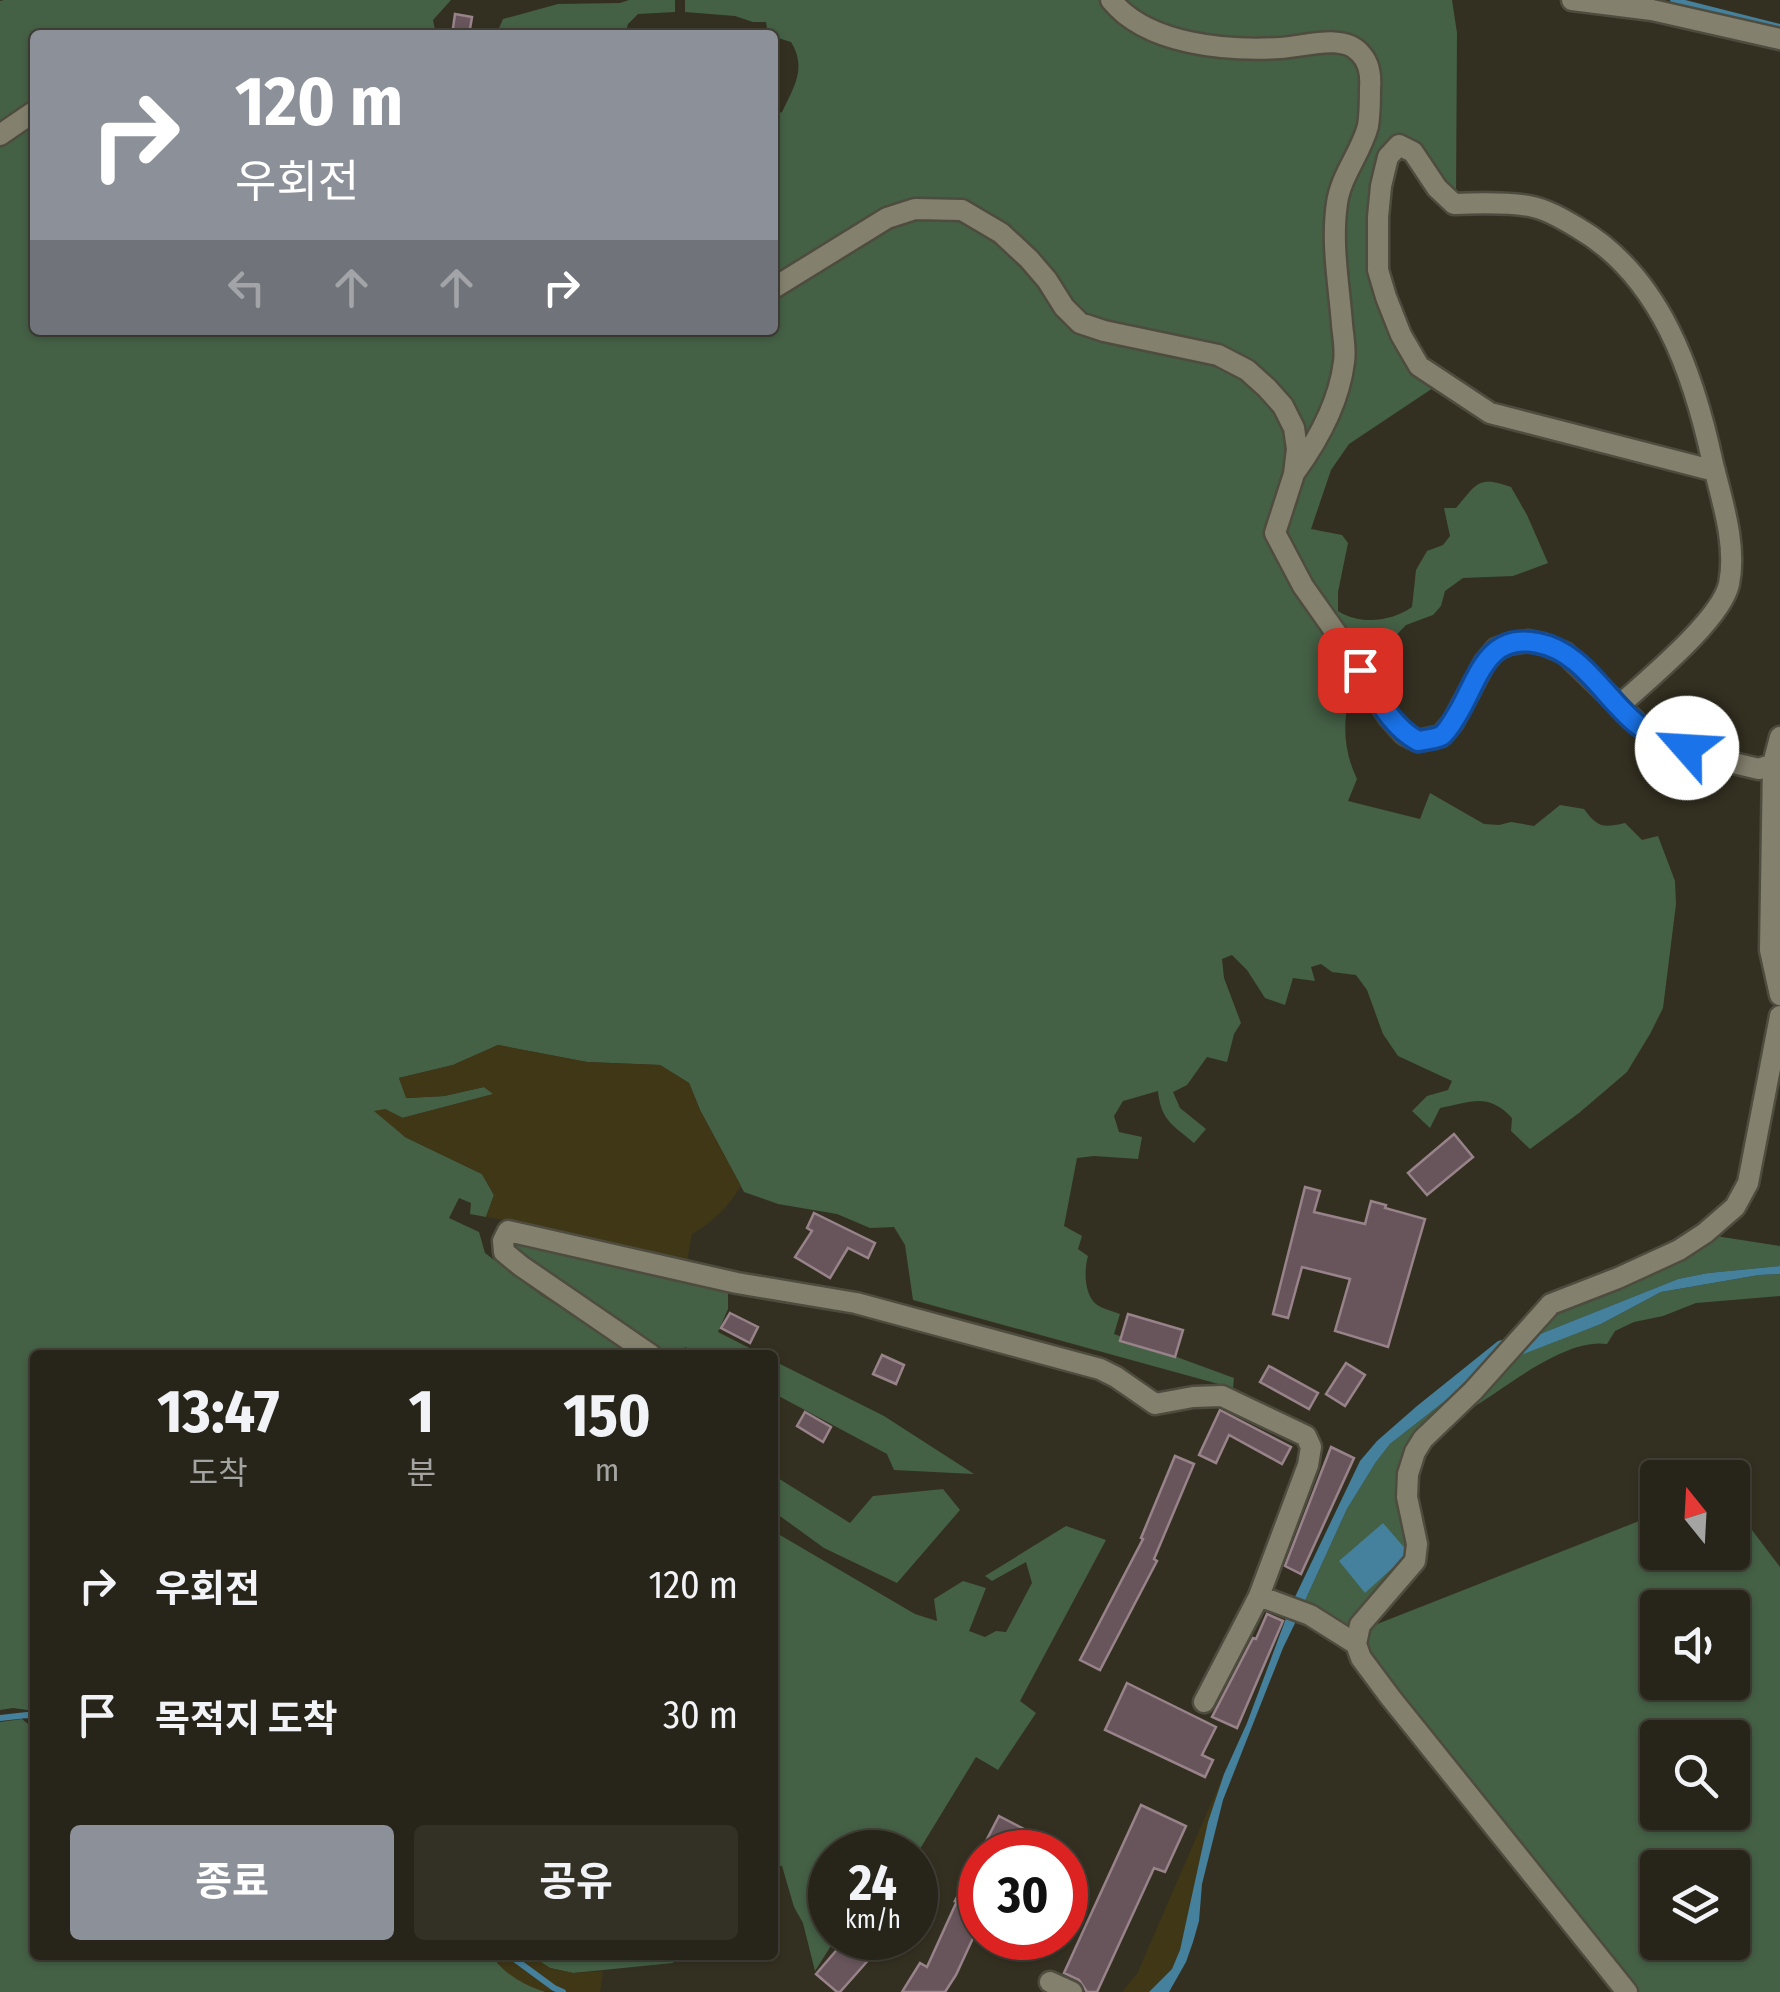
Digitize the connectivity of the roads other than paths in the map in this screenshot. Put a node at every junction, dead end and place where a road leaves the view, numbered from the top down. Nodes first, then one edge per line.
1 (1111, 0) edge
2 (1572, 0) edge
3 (1780, 39) edge
4 (30, 115) edge
5 (0, 135) edge
6 (778, 285) edge
7 (1715, 471) junction
8 (1294, 474) junction
9 (1619, 706) junction
10 (1780, 737) edge
11 (1773, 764) junction
12 (1780, 995) edge
13 (1780, 1016) edge
14 (644, 1350) edge
15 (1268, 1599) junction
16 (1356, 1644) junction
17 (1204, 1702) dead end
18 (1050, 1982) dead end
19 (1072, 1992) edge
20 (1627, 1992) edge

1 - 8 street
2 - 3 street
4 - 5 street
6 - 8 street
7 - 7 street
7 - 9 street
8 - 9 street
9 - 11 street
10 - 11 street
11 - 12 street
13 - 16 street
14 - 15 street
15 - 16 street
15 - 17 street
16 - 20 street
18 - 19 street

